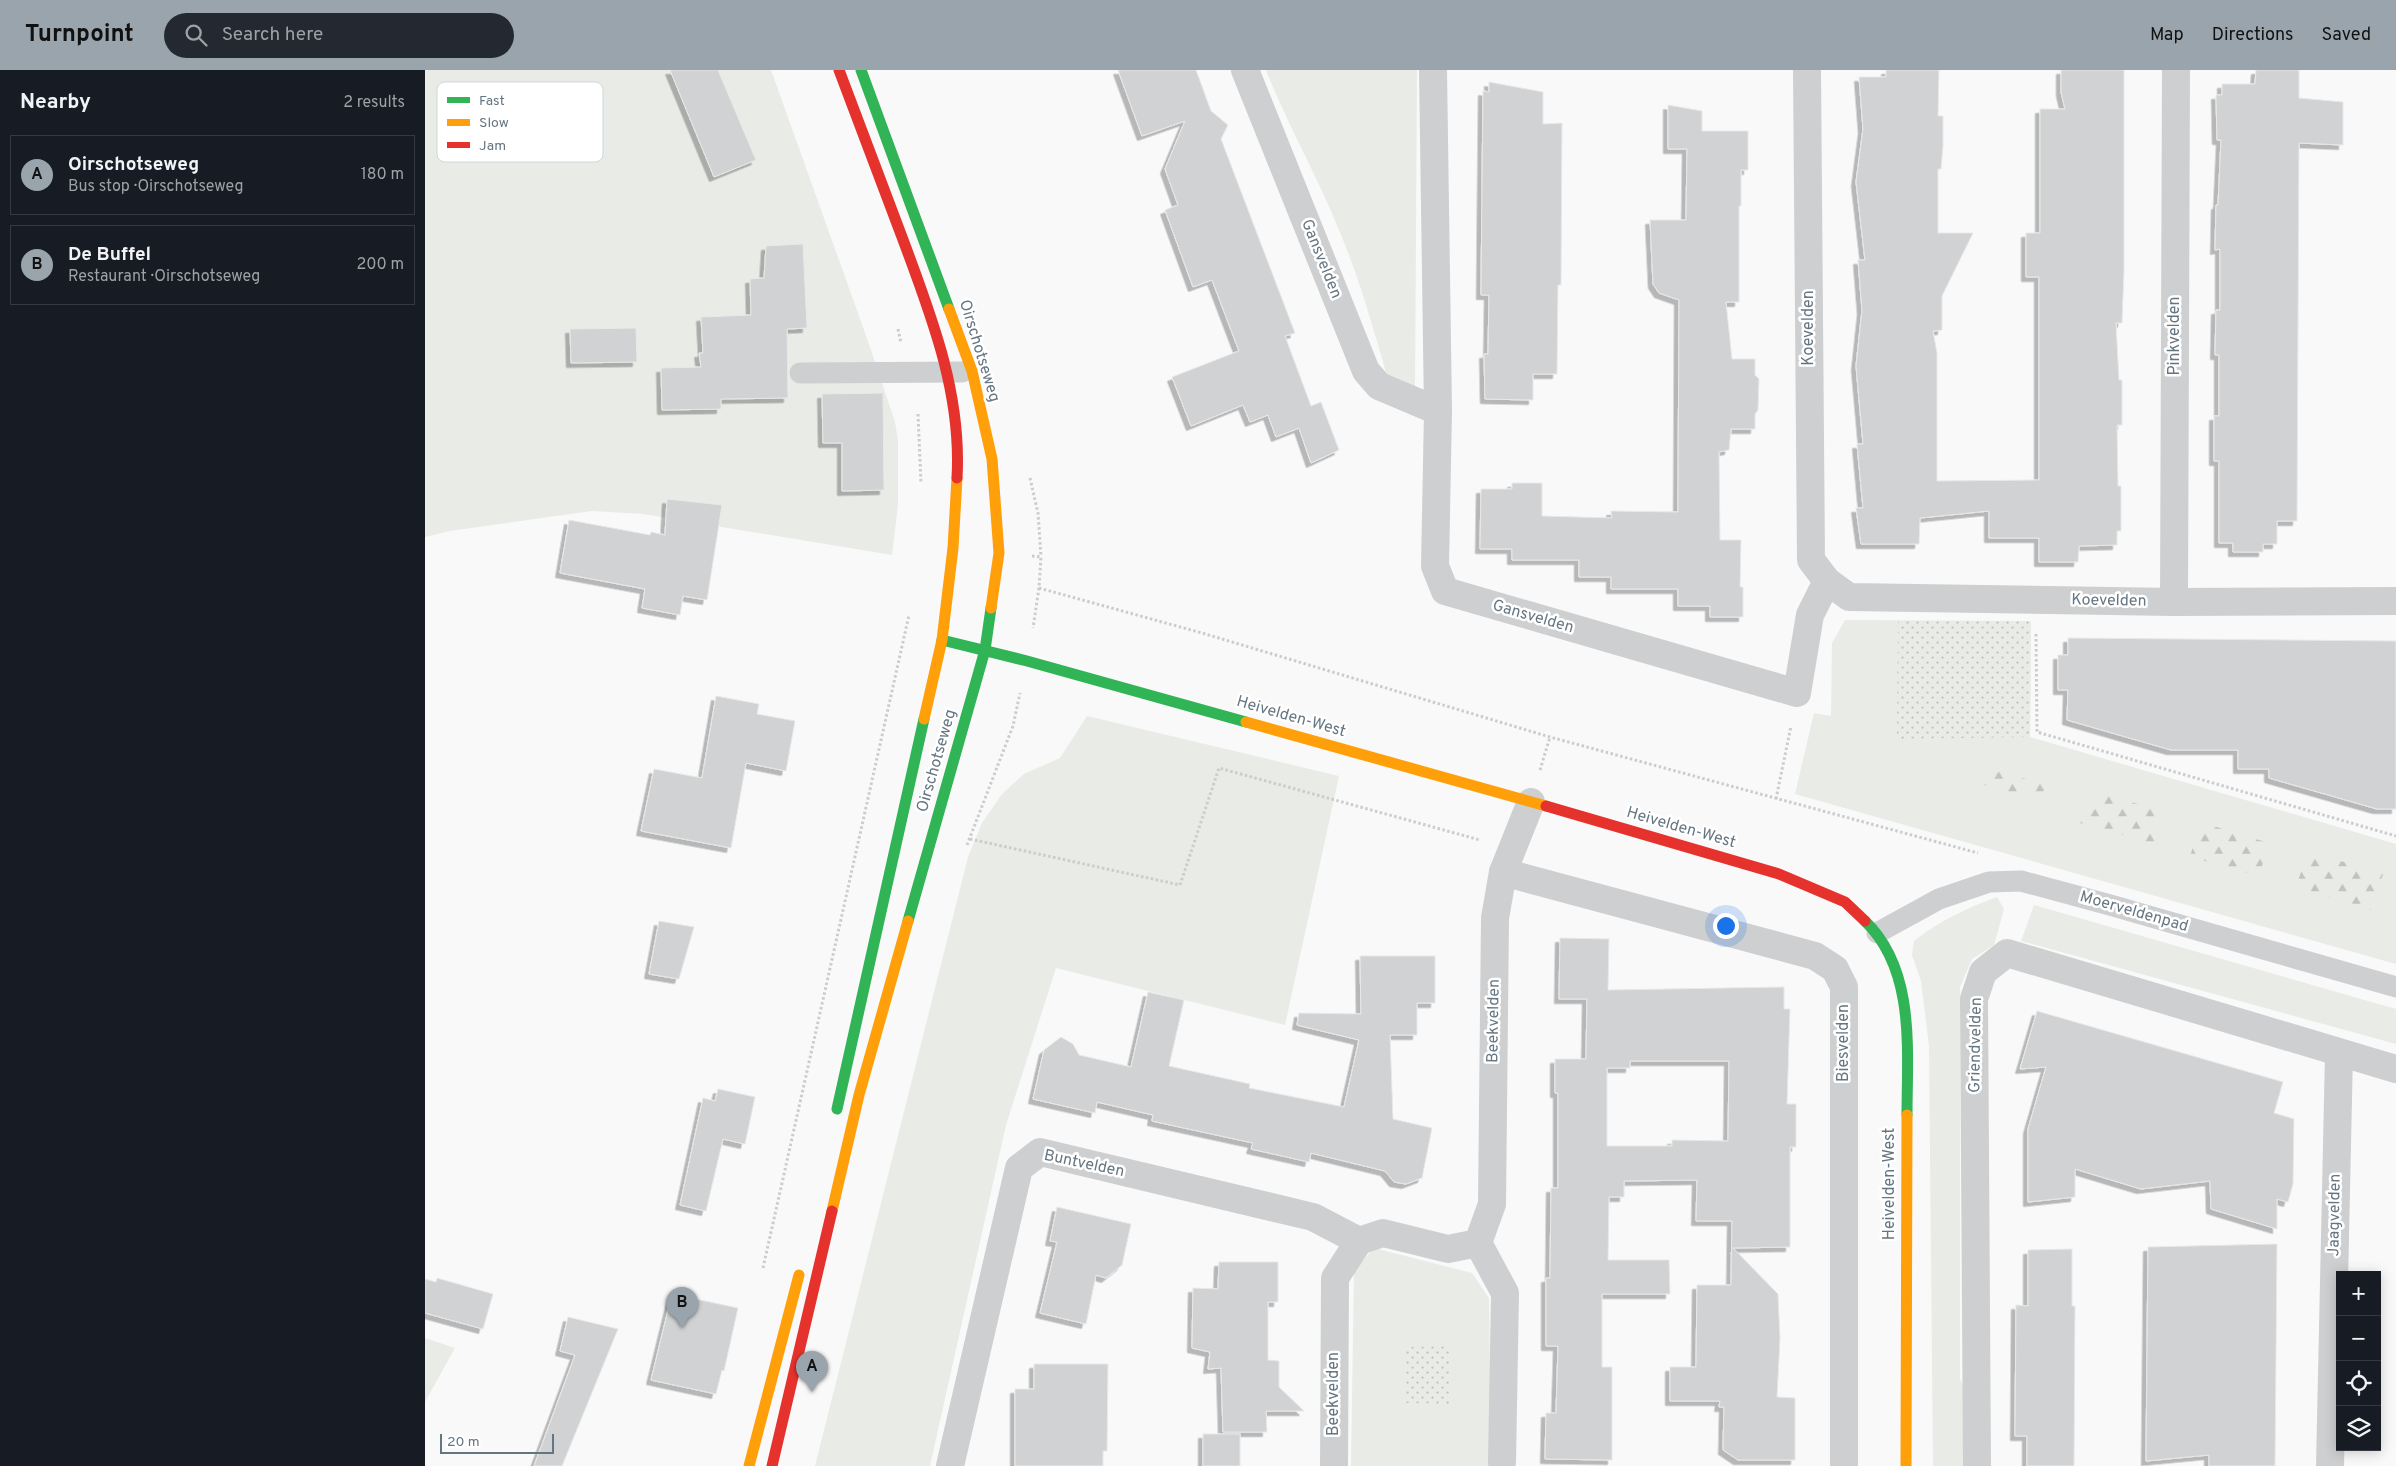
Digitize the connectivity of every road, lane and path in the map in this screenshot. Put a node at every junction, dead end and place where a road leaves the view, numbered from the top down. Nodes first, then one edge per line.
1 (839, 70) edge
2 (861, 70) edge
3 (1245, 70) edge
4 (1433, 70) edge
5 (1806, 70) edge
6 (2176, 70) edge
7 (897, 326) dead end
8 (908, 371) junction
9 (972, 371) junction
10 (800, 373) dead end
11 (948, 373) junction
12 (1438, 410) junction
13 (921, 490) dead end
14 (1827, 581) junction
15 (2036, 600) junction
16 (2396, 601) edge
17 (2174, 602) junction
18 (909, 613) dead end
19 (942, 640) junction
20 (985, 650) junction
21 (1027, 661) junction
22 (1797, 693) junction
23 (1776, 799) junction
24 (1531, 802) junction
25 (2396, 836) edge
26 (970, 839) junction
27 (967, 847) dead end
28 (1508, 860) junction
29 (2021, 882) junction
30 (1877, 933) junction
31 (2396, 987) edge
32 (2339, 1053) junction
33 (2396, 1069) edge
34 (835, 1118) dead end
35 (1359, 1241) junction
36 (1478, 1243) junction
37 (802, 1262) dead end
38 (762, 1275) dead end
39 (1502, 1462) dead end
40 (749, 1466) edge
41 (772, 1466) edge
42 (950, 1466) edge
43 (1334, 1466) edge
44 (1844, 1466) edge
45 (1906, 1466) edge
46 (1977, 1466) edge
47 (2330, 1466) edge

1 - 11 main road, Oirschotseweg
2 - 9 main road, Oirschotseweg
3 - 12 street, Gansvelden
4 - 12 street, Gansvelden
5 - 14 street, Koevelden
6 - 17 street, Pinkvelden
7 - 8 path
8 - 10 lane
8 - 11 lane
8 - 13 path
9 - 11 lane
9 - 20 main road, Oirschotseweg
11 - 19 main road, Oirschotseweg
12 - 22 street, Gansvelden
14 - 15 street, Koevelden
14 - 22 street
15 - 17 street, Koevelden
15 - 25 path
16 - 17 street, Koevelden
18 - 38 path
19 - 20 main road, Heivelden-West
19 - 34 main road, Oirschotseweg
20 - 21 main road, Heivelden-West
20 - 41 main road, Oirschotseweg
21 - 23 path
21 - 24 main road, Heivelden-West
21 - 26 path
22 - 23 path
23 - 29 path
24 - 28 street, Beekvelden
24 - 30 main road, Heivelden-West
26 - 27 path
26 - 28 path
28 - 36 street, Beekvelden
28 - 44 street, Biesvelden
29 - 30 lane, Moerveldenpad
29 - 31 lane, Moerveldenpad
30 - 45 main road, Heivelden-West
32 - 33 street
32 - 46 street, Griendvelden
32 - 47 street, Jaagvelden
35 - 36 street
35 - 42 street, Buntvelden
35 - 43 street, Beekvelden
36 - 39 street
37 - 40 main road

